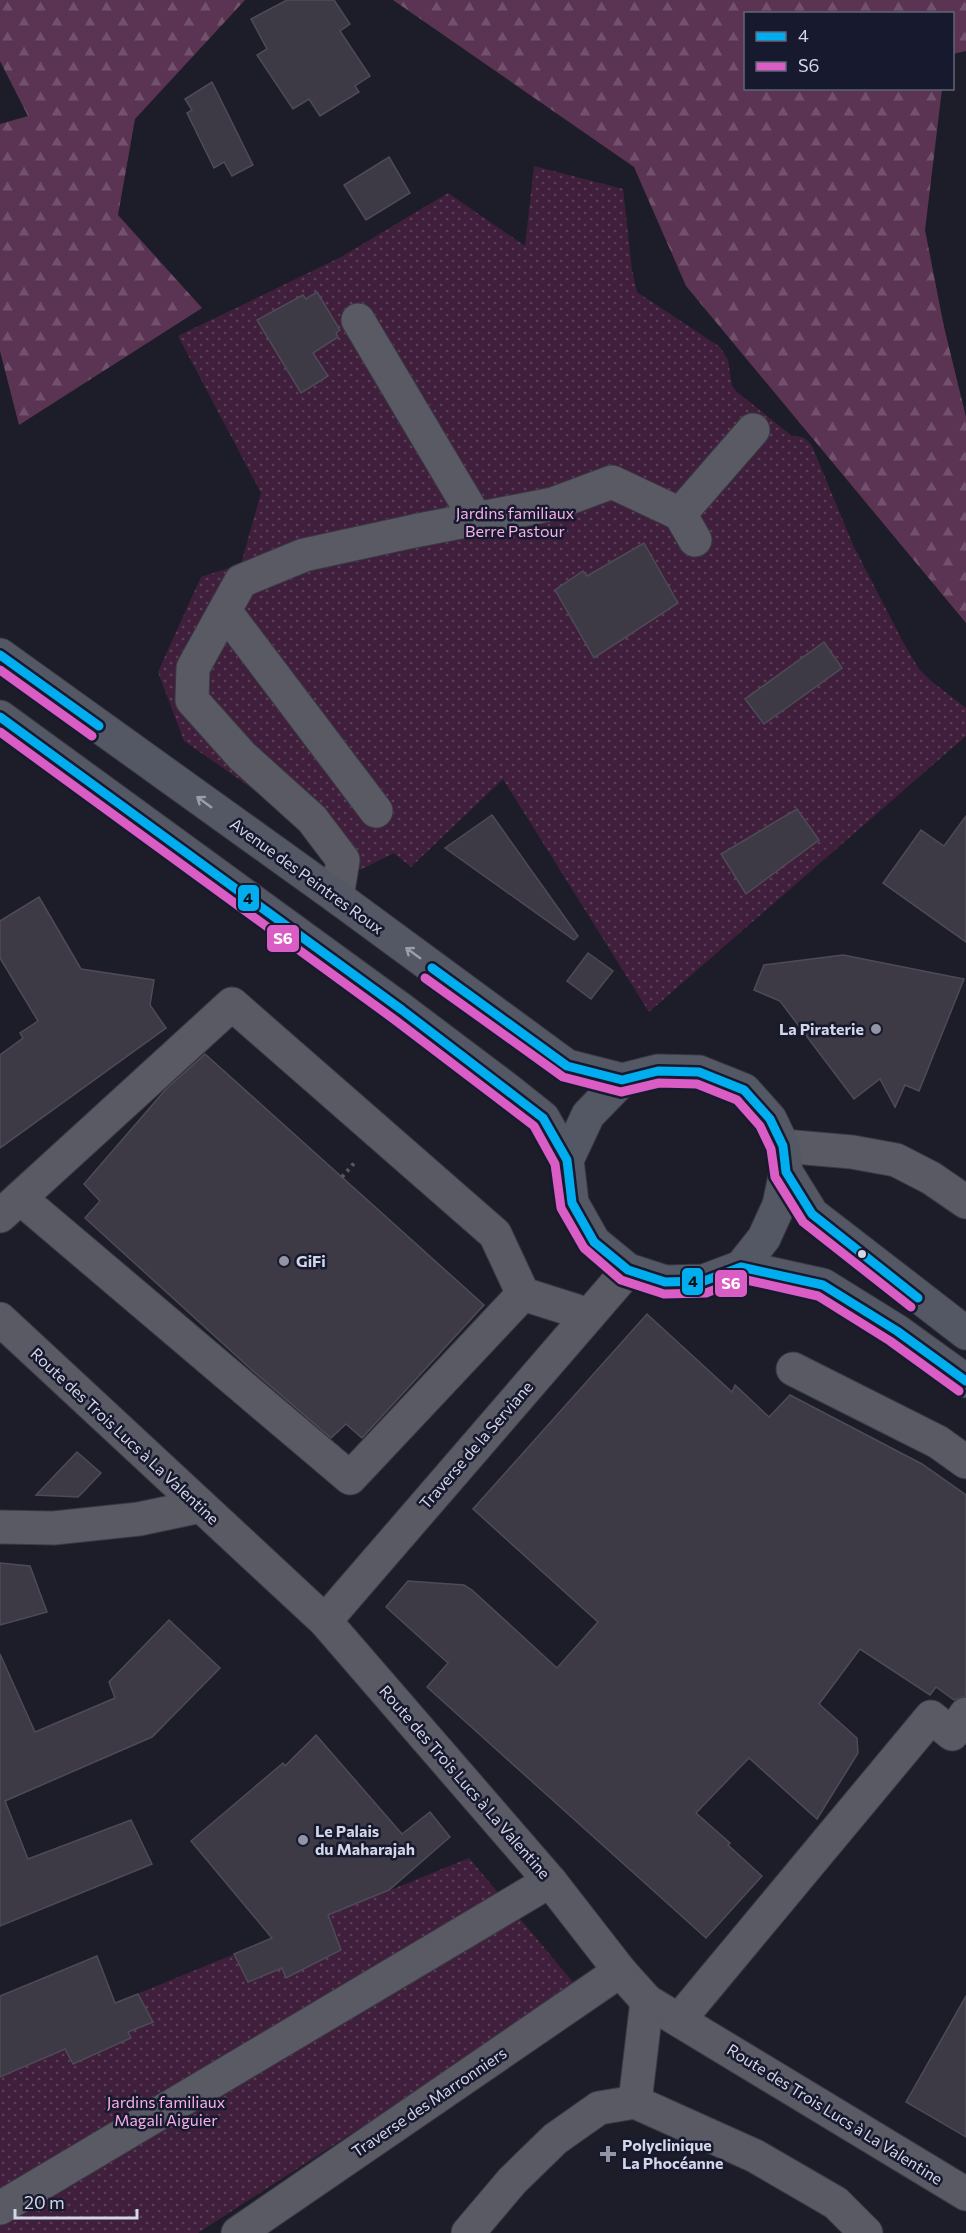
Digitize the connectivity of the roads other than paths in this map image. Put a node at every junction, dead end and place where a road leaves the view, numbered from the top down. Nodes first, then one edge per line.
1 (358, 320) dead end
2 (753, 430) dead end
3 (476, 519) junction
4 (225, 611) junction
5 (0, 655) edge
6 (0, 717) edge
7 (376, 811) dead end
8 (337, 897) junction
9 (622, 1080) junction
10 (784, 1159) junction
11 (567, 1160) junction
12 (966, 1202) edge
13 (10, 1207) edge
14 (741, 1267) junction
15 (628, 1270) junction
16 (523, 1294) junction
17 (589, 1315) junction
18 (0, 1319) edge
19 (966, 1333) edge
20 (794, 1369) dead end
21 (966, 1381) edge
22 (966, 1462) edge
23 (201, 1506) junction
24 (0, 1527) edge
25 (325, 1621) junction
26 (966, 1714) edge
27 (550, 1881) junction
28 (620, 1971) junction
29 (647, 2001) junction
30 (679, 2020) junction
31 (635, 2102) junction
32 (966, 2194) edge
33 (0, 2208) edge
34 (237, 2233) edge
35 (468, 2233) edge
36 (866, 2233) edge

1 - 3 street
2 - 3 street
3 - 4 street
4 - 7 street
4 - 8 street
8 -> 5 main road, Avenue des Peintres Roux
6 - 11 main road
9 -> 8 main road, Avenue des Peintres Roux
9 - 10 main road
9 - 11 main road
10 - 12 street
10 - 14 main road
10 - 19 main road
11 - 15 main road
13 - 16 street
13 - 16 street
14 - 15 main road
14 - 21 main road
15 - 17 street, Traverse de la Serviane
16 - 17 street
17 - 25 street, Traverse de la Serviane
18 - 23 street, Route des Trois Lucs à La Valentine
20 - 22 street
23 - 24 street
23 - 25 street, Route des Trois Lucs à La Valentine
25 - 27 street, Route des Trois Lucs à La Valentine
26 - 30 street
27 - 28 street, Route des Trois Lucs à La Valentine
27 - 33 street
28 - 29 street, Route des Trois Lucs à La Valentine
28 - 34 street, Traverse des Marronniers
29 - 30 street, Route des Trois Lucs à La Valentine
29 - 31 street
30 - 32 street, Route des Trois Lucs à La Valentine
31 - 35 street
31 - 36 street

